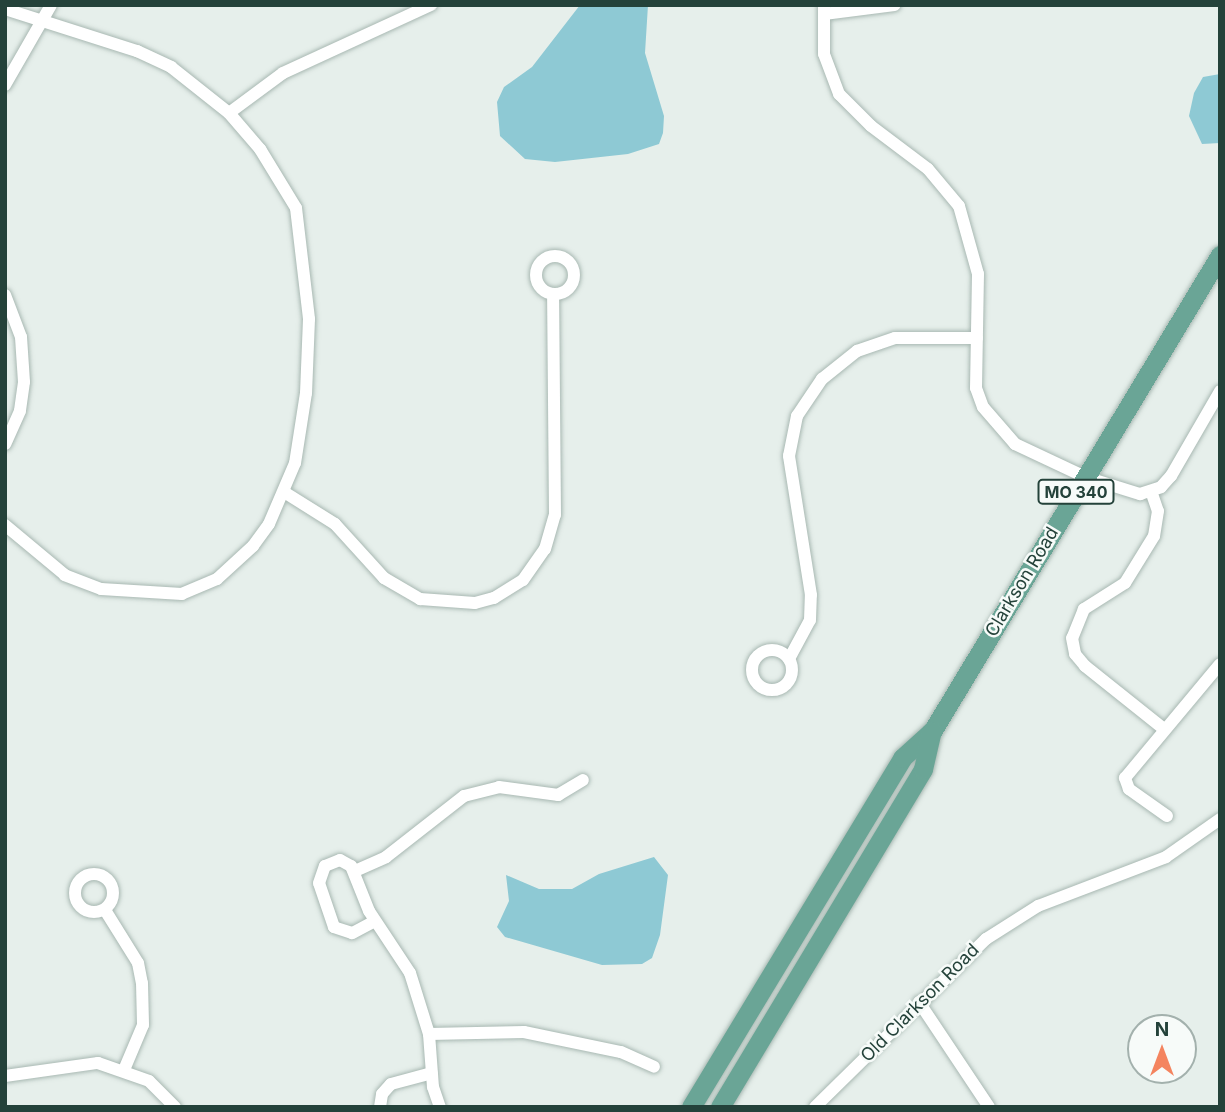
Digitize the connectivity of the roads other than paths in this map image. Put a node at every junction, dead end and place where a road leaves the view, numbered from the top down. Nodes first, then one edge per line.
1 (51, 5) edge
2 (431, 5) edge
3 (894, 5) edge
4 (5, 9) edge
5 (824, 9) edge
6 (42, 23) junction
7 (5, 85) edge
8 (229, 113) junction
9 (1220, 255) edge
10 (553, 294) dead end
11 (5, 295) edge
12 (977, 338) junction
13 (1220, 391) edge
14 (5, 444) edge
15 (1085, 477) junction
16 (1152, 491) junction
17 (284, 492) junction
18 (5, 525) edge
19 (789, 659) dead end
20 (1220, 664) edge
21 (1164, 729) junction
22 (933, 730) junction
23 (583, 780) dead end
24 (1167, 816) dead end
25 (1220, 820) edge
26 (355, 871) junction
27 (105, 910) dead end
28 (375, 921) junction
29 (919, 1002) junction
30 (429, 1034) junction
31 (654, 1067) dead end
32 (124, 1070) junction
33 (432, 1073) junction
34 (5, 1076) edge
35 (175, 1107) edge
36 (380, 1107) edge
37 (440, 1107) edge
38 (691, 1107) edge
39 (720, 1107) edge
40 (815, 1107) edge
41 (989, 1107) edge

1 - 6 street
2 - 8 street
3 - 5 street
4 - 6 street
5 - 12 street
6 - 7 street
6 - 8 street
8 - 17 street
9 - 15 main road, Clarkson Road / MO 340
10 - 17 street
11 - 14 street
12 - 15 street
12 - 19 street
13 - 16 street
15 - 16 street
15 - 22 main road, Clarkson Road / MO 340
16 - 21 street
17 - 18 street
20 - 21 street
21 - 24 street
22 - 38 main road, Clarkson Road / MO 340
22 - 39 main road, Clarkson Road / MO 340
23 - 26 street
25 - 29 street, Old Clarkson Road
26 - 28 street
26 - 28 street
27 - 32 street
28 - 30 street
29 - 40 street, Old Clarkson Road
29 - 41 street
30 - 31 street
30 - 33 street
32 - 34 street
32 - 35 street
33 - 36 street
33 - 37 street

